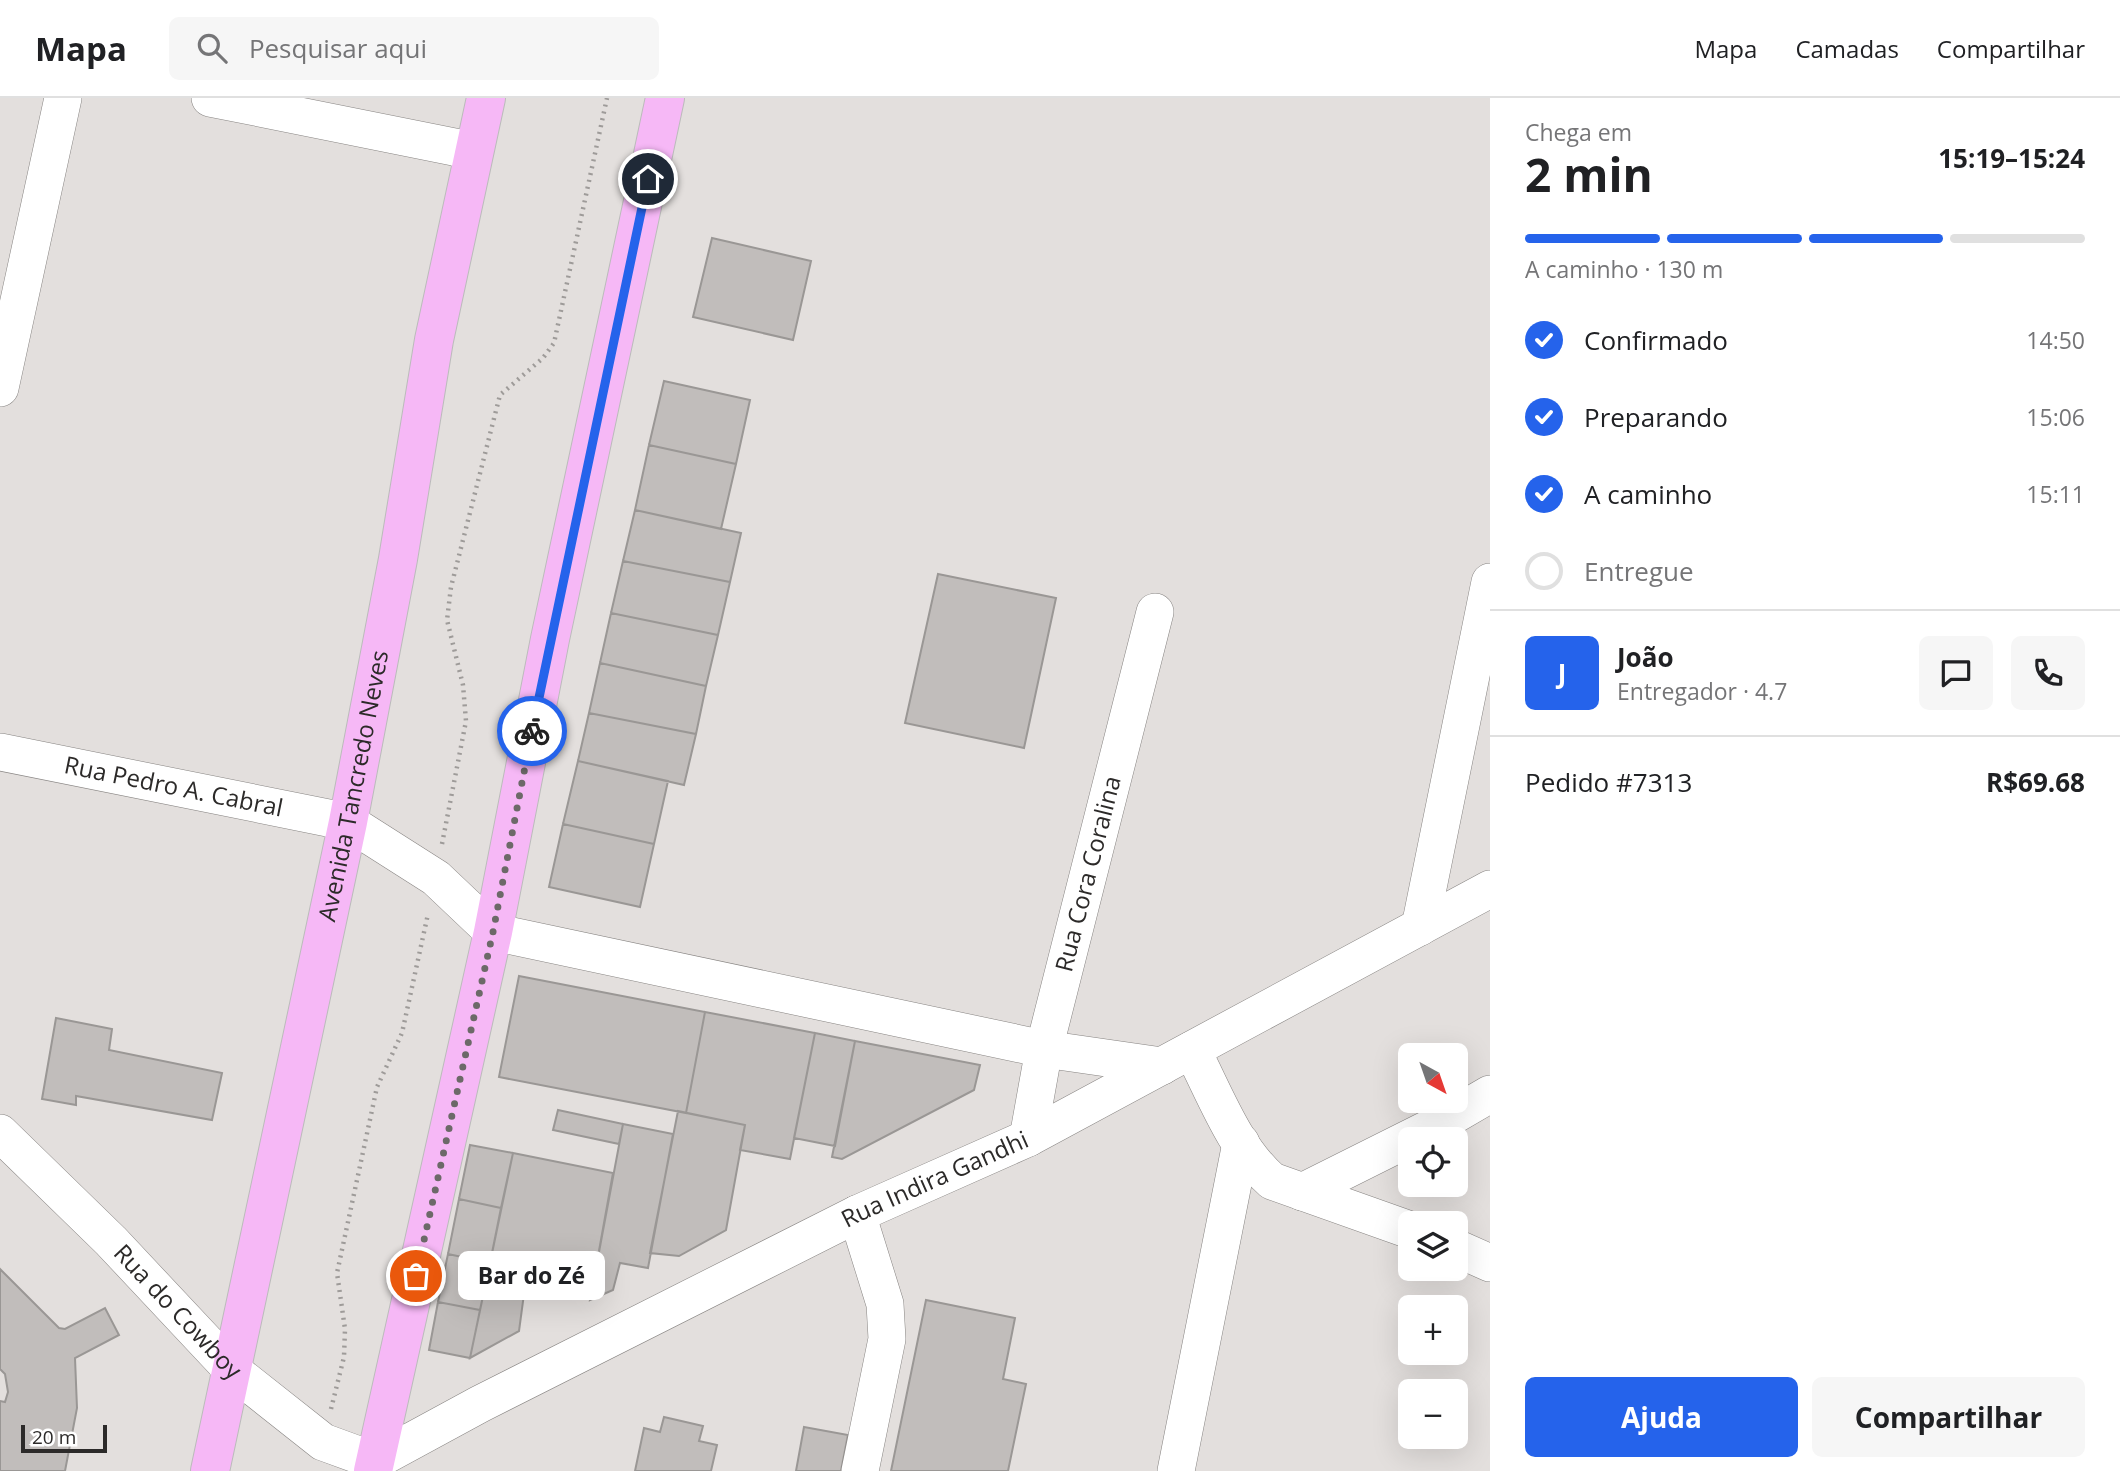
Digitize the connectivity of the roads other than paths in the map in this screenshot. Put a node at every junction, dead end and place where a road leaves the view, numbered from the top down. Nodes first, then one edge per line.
1 (63, 98) edge
2 (210, 98) edge
3 (486, 98) edge
4 (665, 98) edge
5 (474, 150) junction
6 (0, 388) edge
7 (1490, 582) edge
8 (1155, 612) dead end
9 (0, 752) edge
10 (348, 822) junction
11 (1490, 889) edge
12 (1420, 927) junction
13 (493, 932) junction
14 (1044, 1049) junction
15 (1177, 1058) junction
16 (1490, 1094) edge
17 (0, 1133) edge
18 (1028, 1138) junction
19 (1241, 1143) junction
20 (1302, 1192) junction
21 (857, 1214) junction
22 (1398, 1226) edge
23 (1468, 1254) edge
24 (1490, 1264) edge
25 (232, 1370) junction
26 (374, 1466) edge
27 (210, 1471) edge
28 (860, 1471) edge
29 (1176, 1471) edge

1 - 6 street
2 - 5 street
3 - 5 main road, Avenida Tancredo Neves
4 - 13 main road
5 - 10 main road, Avenida Tancredo Neves
7 - 12 street
8 - 14 street, Rua Cora Coralina
9 - 10 street, Rua Pedro A. Cabral
10 - 13 street
10 - 25 main road, Avenida Tancredo Neves
11 - 12 street, Rua Indira Gandhi
12 - 15 street, Rua Indira Gandhi
13 - 14 street
13 - 26 main road
14 - 15 street
14 - 18 street, Rua Cora Coralina
15 - 18 street, Rua Indira Gandhi
15 - 19 street
16 - 20 street
17 - 25 street, Rua do Cowboy
18 - 21 street, Rua Indira Gandhi
19 - 20 street
19 - 29 street
20 - 22 street
21 - 26 street, Rua Indira Gandhi
21 - 28 street
23 - 24 street
25 - 26 street, Rua do Cowboy
25 - 27 main road, Avenida Tancredo Neves

